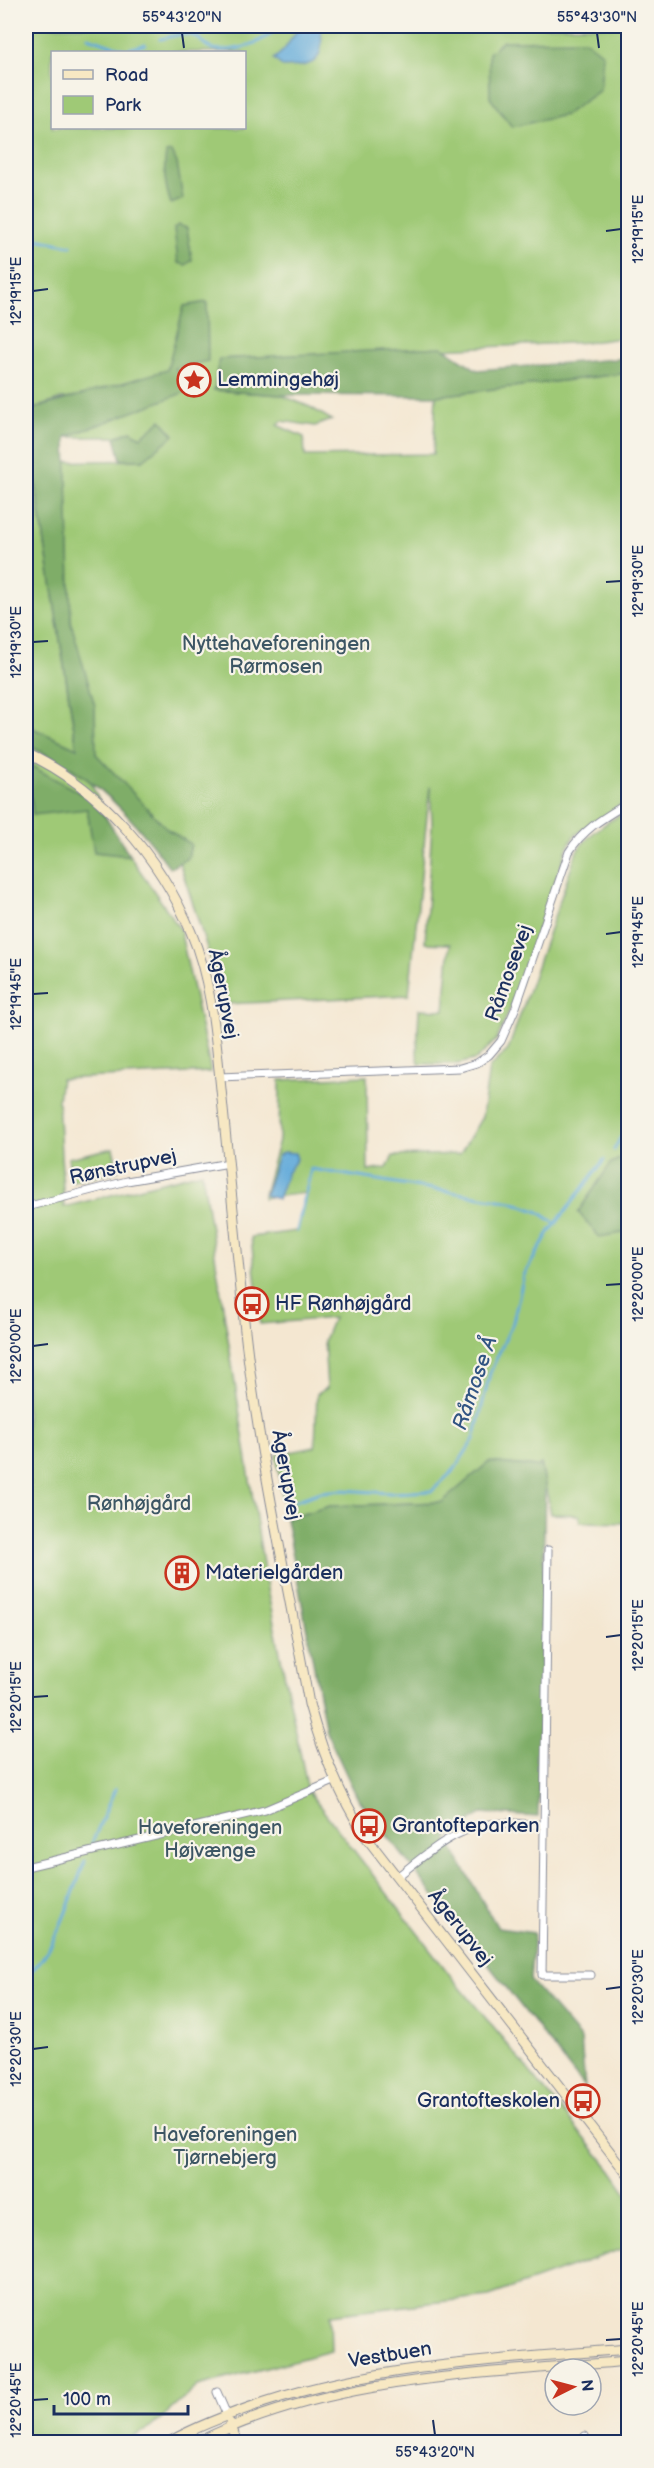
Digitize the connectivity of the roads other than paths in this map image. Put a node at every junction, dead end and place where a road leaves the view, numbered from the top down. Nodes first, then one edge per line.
1 (26, 753) edge
2 (628, 803) edge
3 (219, 1077) junction
4 (229, 1163) junction
5 (26, 1207) edge
6 (548, 1550) dead end
7 (334, 1781) junction
8 (544, 1825) junction
9 (26, 1867) edge
10 (397, 1877) junction
11 (591, 1975) dead end
12 (628, 2175) edge
13 (628, 2349) edge
14 (628, 2361) edge
15 (217, 2392) dead end
16 (227, 2415) junction
17 (231, 2427) junction
18 (169, 2442) edge
19 (198, 2442) edge
20 (237, 2442) edge

1 - 3 street, Ågerupvej
2 - 3 street, Råmosevej
3 - 4 street, Ågerupvej
4 - 5 street, Rønstrupvej
4 - 7 street, Ågerupvej
6 - 8 street
7 - 9 street
7 - 10 street, Ågerupvej
8 - 10 street
8 - 11 street
10 - 12 street, Ågerupvej
13 - 16 street, Vestbuen
14 - 17 street, Vestbuen
15 - 16 street
16 - 17 street
16 - 18 street, Vestbuen
17 - 19 street, Vestbuen
17 - 20 street

